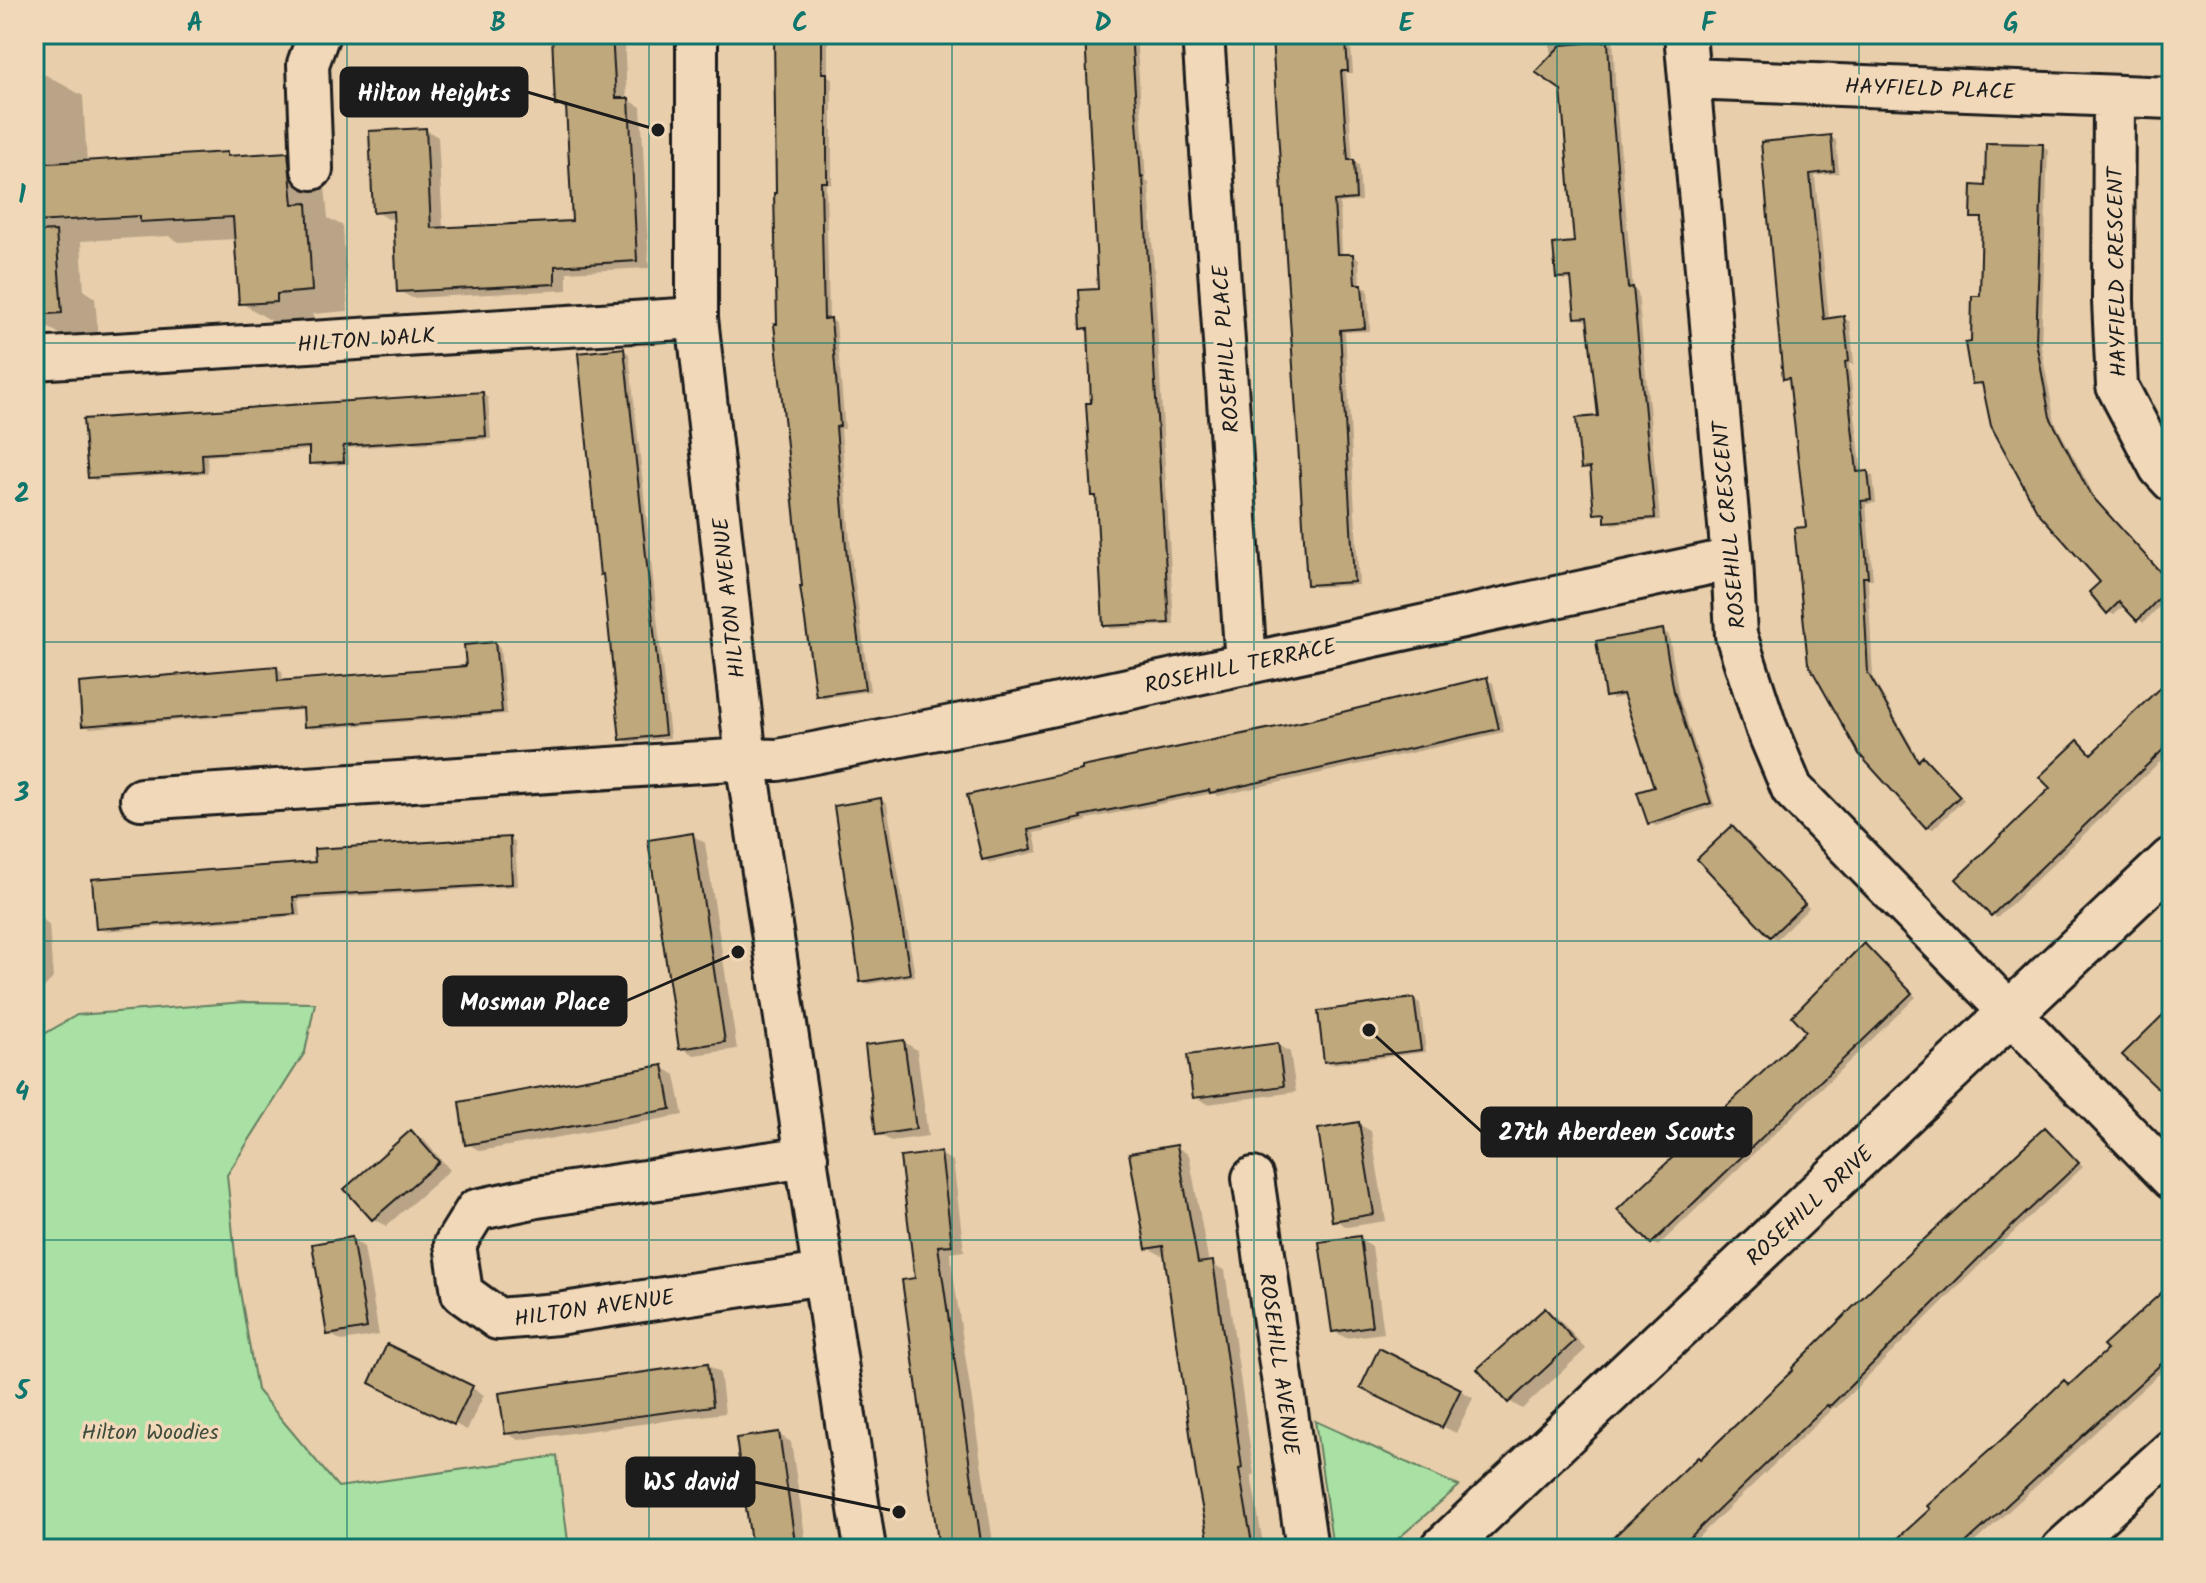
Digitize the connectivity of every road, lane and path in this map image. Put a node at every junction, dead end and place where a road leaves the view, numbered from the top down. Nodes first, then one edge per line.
1 (319, 34) edge
2 (697, 34) edge
3 (1203, 34) edge
4 (1685, 34) edge
5 (1689, 79) junction
6 (2114, 96) junction
7 (2172, 98) edge
8 (312, 169) dead end
9 (697, 318) junction
10 (34, 359) edge
11 (2172, 481) edge
12 (1732, 559) junction
13 (1246, 664) junction
14 (746, 759) junction
15 (141, 799) dead end
16 (2172, 860) edge
17 (2012, 1013) junction
18 (807, 1157) junction
19 (1253, 1178) dead end
20 (2172, 1179) edge
21 (823, 1274) junction
22 (2172, 1450) edge
23 (865, 1549) edge
24 (1307, 1549) edge
25 (1443, 1549) edge
26 (2062, 1549) edge

1 - 8 street
2 - 9 street, HILTON AVENUE
3 - 13 street, ROSEHILL PLACE
4 - 5 street, ROSEHILL CRESCENT
5 - 6 street, HAYFIELD PLACE
5 - 12 street, ROSEHILL CRESCENT
6 - 7 street, HAYFIELD PLACE
6 - 11 street, HAYFIELD CRESCENT
9 - 10 street, HILTON WALK
9 - 14 street, HILTON AVENUE
12 - 13 street, ROSEHILL TERRACE
12 - 17 street, ROSEHILL CRESCENT
13 - 14 street, ROSEHILL TERRACE
14 - 15 street, ROSEHILL TERRACE
14 - 18 street, HILTON AVENUE
16 - 17 street, ROSEHILL DRIVE
17 - 20 street, ROSEHILL CRESCENT
17 - 25 street, ROSEHILL DRIVE
18 - 21 street, HILTON AVENUE
18 - 21 street, HILTON AVENUE
19 - 24 street, ROSEHILL AVENUE
21 - 23 street, HILTON AVENUE
22 - 26 street

